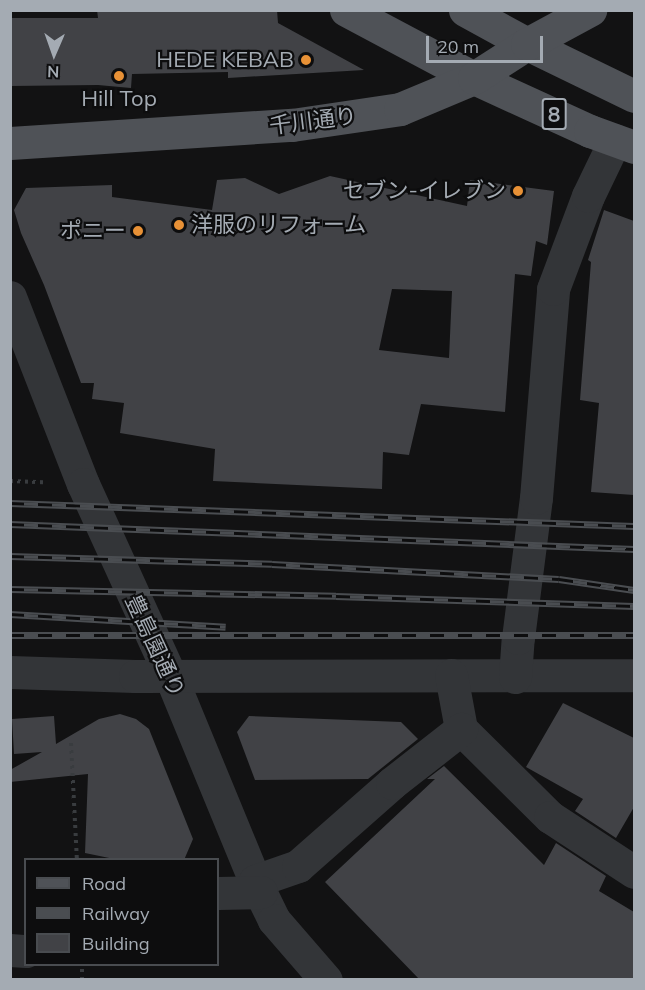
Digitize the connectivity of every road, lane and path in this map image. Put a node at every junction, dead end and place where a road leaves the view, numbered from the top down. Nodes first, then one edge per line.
1 (346, 10) edge
2 (465, 10) edge
3 (590, 10) edge
4 (527, 44) junction
5 (474, 78) junction
6 (634, 96) edge
7 (10, 143) edge
8 (625, 143) edge
9 (10, 297) edge
10 (10, 370) edge
11 (48, 393) junction
12 (10, 481) edge
13 (45, 482) dead end
14 (10, 672) edge
15 (170, 675) junction
16 (451, 675) junction
17 (634, 675) edge
18 (515, 677) junction
19 (461, 729) junction
20 (71, 743) dead end
21 (77, 858) edge
22 (634, 872) edge
23 (258, 886) junction
24 (219, 893) edge
25 (326, 980) edge

1 - 5 main road, 8
2 - 4 main road, 8
3 - 4 main road, 千川通り
4 - 5 main road, 千川通り
4 - 6 main road, 8
5 - 7 main road, 千川通り
5 - 8 main road, 8
8 - 18 street
9 - 11 street, 豊島園通り
10 - 11 street
11 - 15 street, 豊島園通り
12 - 13 path
14 - 15 street
15 - 16 street
15 - 23 street, 豊島園通り
16 - 18 street
16 - 19 street
17 - 18 street
19 - 22 street
19 - 23 street
20 - 21 path
23 - 24 street
23 - 25 street, 豊島園通り

